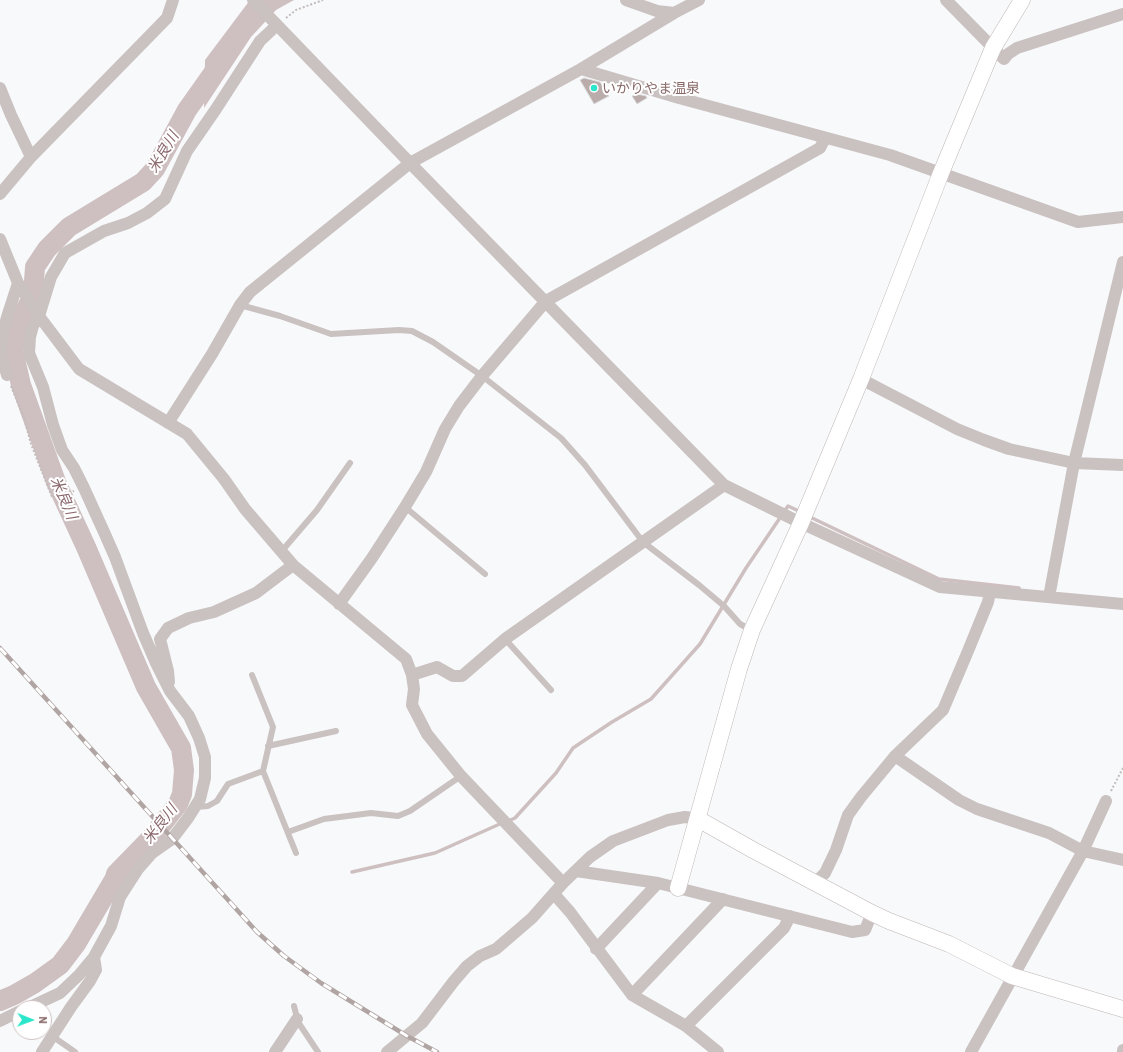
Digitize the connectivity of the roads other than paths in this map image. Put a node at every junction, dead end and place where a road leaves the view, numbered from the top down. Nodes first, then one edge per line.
1 (173, 0) edge
2 (253, 0) edge
3 (626, 0) edge
4 (699, 0) edge
5 (946, 0) edge
6 (1022, 0) edge
7 (674, 13) junction
8 (1123, 14) edge
9 (277, 25) junction
10 (993, 48) junction
11 (581, 69) junction
12 (0, 88) edge
13 (825, 138) junction
14 (31, 157) junction
15 (410, 164) junction
16 (941, 173) junction
17 (0, 194) edge
18 (1123, 217) edge
19 (0, 239) edge
20 (1123, 262) edge
21 (18, 283) junction
22 (546, 301) junction
23 (240, 305) junction
24 (39, 316) junction
25 (7, 375) road end
26 (482, 376) junction
27 (861, 379) junction
28 (168, 423) junction
29 (350, 463) dead end
30 (1074, 463) junction
31 (1123, 465) edge
32 (724, 485) junction
33 (405, 506) junction
34 (801, 523) junction
35 (643, 542) junction
36 (281, 552) junction
37 (293, 565) junction
38 (485, 574) dead end
39 (990, 592) junction
40 (1049, 597) junction
41 (339, 604) junction
42 (1123, 604) edge
43 (752, 630) junction
44 (505, 639) junction
45 (252, 675) dead end
46 (412, 675) junction
47 (551, 690) dead end
48 (170, 691) junction
49 (336, 731) dead end
50 (268, 746) junction
51 (895, 756) junction
52 (263, 770) junction
53 (461, 776) junction
54 (1106, 801) road end
55 (195, 808) junction
56 (698, 819) junction
57 (288, 832) junction
58 (1082, 851) junction
59 (296, 853) dead end
60 (1123, 860) edge
61 (576, 871) junction
62 (563, 883) junction
63 (658, 883) junction
64 (815, 883) junction
65 (678, 888) junction
66 (554, 894) junction
67 (724, 899) junction
68 (872, 913) junction
69 (790, 916) junction
70 (596, 949) junction
71 (94, 957) junction
72 (1012, 976) junction
73 (632, 995) junction
74 (45, 1000) edge
75 (294, 1006) dead end
76 (1123, 1009) edge
77 (12, 1016) edge
78 (297, 1019) junction
79 (0, 1021) edge
80 (686, 1026) junction
81 (52, 1036) joint
82 (50, 1040) edge
83 (42, 1052) edge
84 (75, 1052) edge
85 (275, 1052) edge
86 (318, 1052) edge
87 (387, 1052) edge
88 (718, 1052) edge
89 (971, 1052) edge

1 - 14 street
2 - 9 street
3 - 7 street
4 - 7 street
5 - 10 street
6 - 10 street
7 - 11 street
8 - 10 street
9 - 15 street
9 - 24 street
10 - 16 street
11 - 13 street
11 - 15 street
12 - 14 street
13 - 16 street
13 - 22 street
14 - 17 street
15 - 22 street
15 - 23 street
16 - 18 street
16 - 27 street
19 - 21 street
20 - 30 street
21 - 24 street
21 - 25 street
22 - 26 street
22 - 32 street
23 - 26 lane
23 - 28 street
24 - 28 street
24 - 48 street
26 - 33 street
26 - 35 lane
27 - 30 street
27 - 34 street
28 - 36 street
29 - 36 lane
30 - 31 street
30 - 40 street
32 - 34 street
32 - 35 street
33 - 38 lane
33 - 41 street
34 - 39 street
34 - 43 street
35 - 43 lane
35 - 44 street
36 - 37 street
37 - 41 street
37 - 48 street
39 - 40 street
39 - 51 street
40 - 42 street
41 - 46 street
43 - 56 street
44 - 46 street
44 - 47 lane
45 - 50 lane
46 - 53 street
48 - 55 street
49 - 50 lane
50 - 52 lane
51 - 58 street
51 - 64 street
52 - 55 lane
52 - 57 lane
53 - 57 lane
53 - 62 street
54 - 58 street
55 - 71 street
56 - 61 street
56 - 64 street
56 - 65 street
57 - 59 lane
58 - 60 street
58 - 72 street
61 - 62 street
61 - 63 street
62 - 66 street
63 - 65 street
63 - 70 street
64 - 68 street
65 - 67 street
66 - 70 street
66 - 87 street
67 - 69 street
67 - 73 street
68 - 69 street
68 - 72 street
69 - 80 street
70 - 73 street
71 - 74 street
71 - 81 street
72 - 76 street
72 - 89 street
73 - 80 street
75 - 78 lane
77 - 79 street
78 - 85 street
78 - 86 lane
80 - 88 street
81 - 84 lane
82 - 83 street

